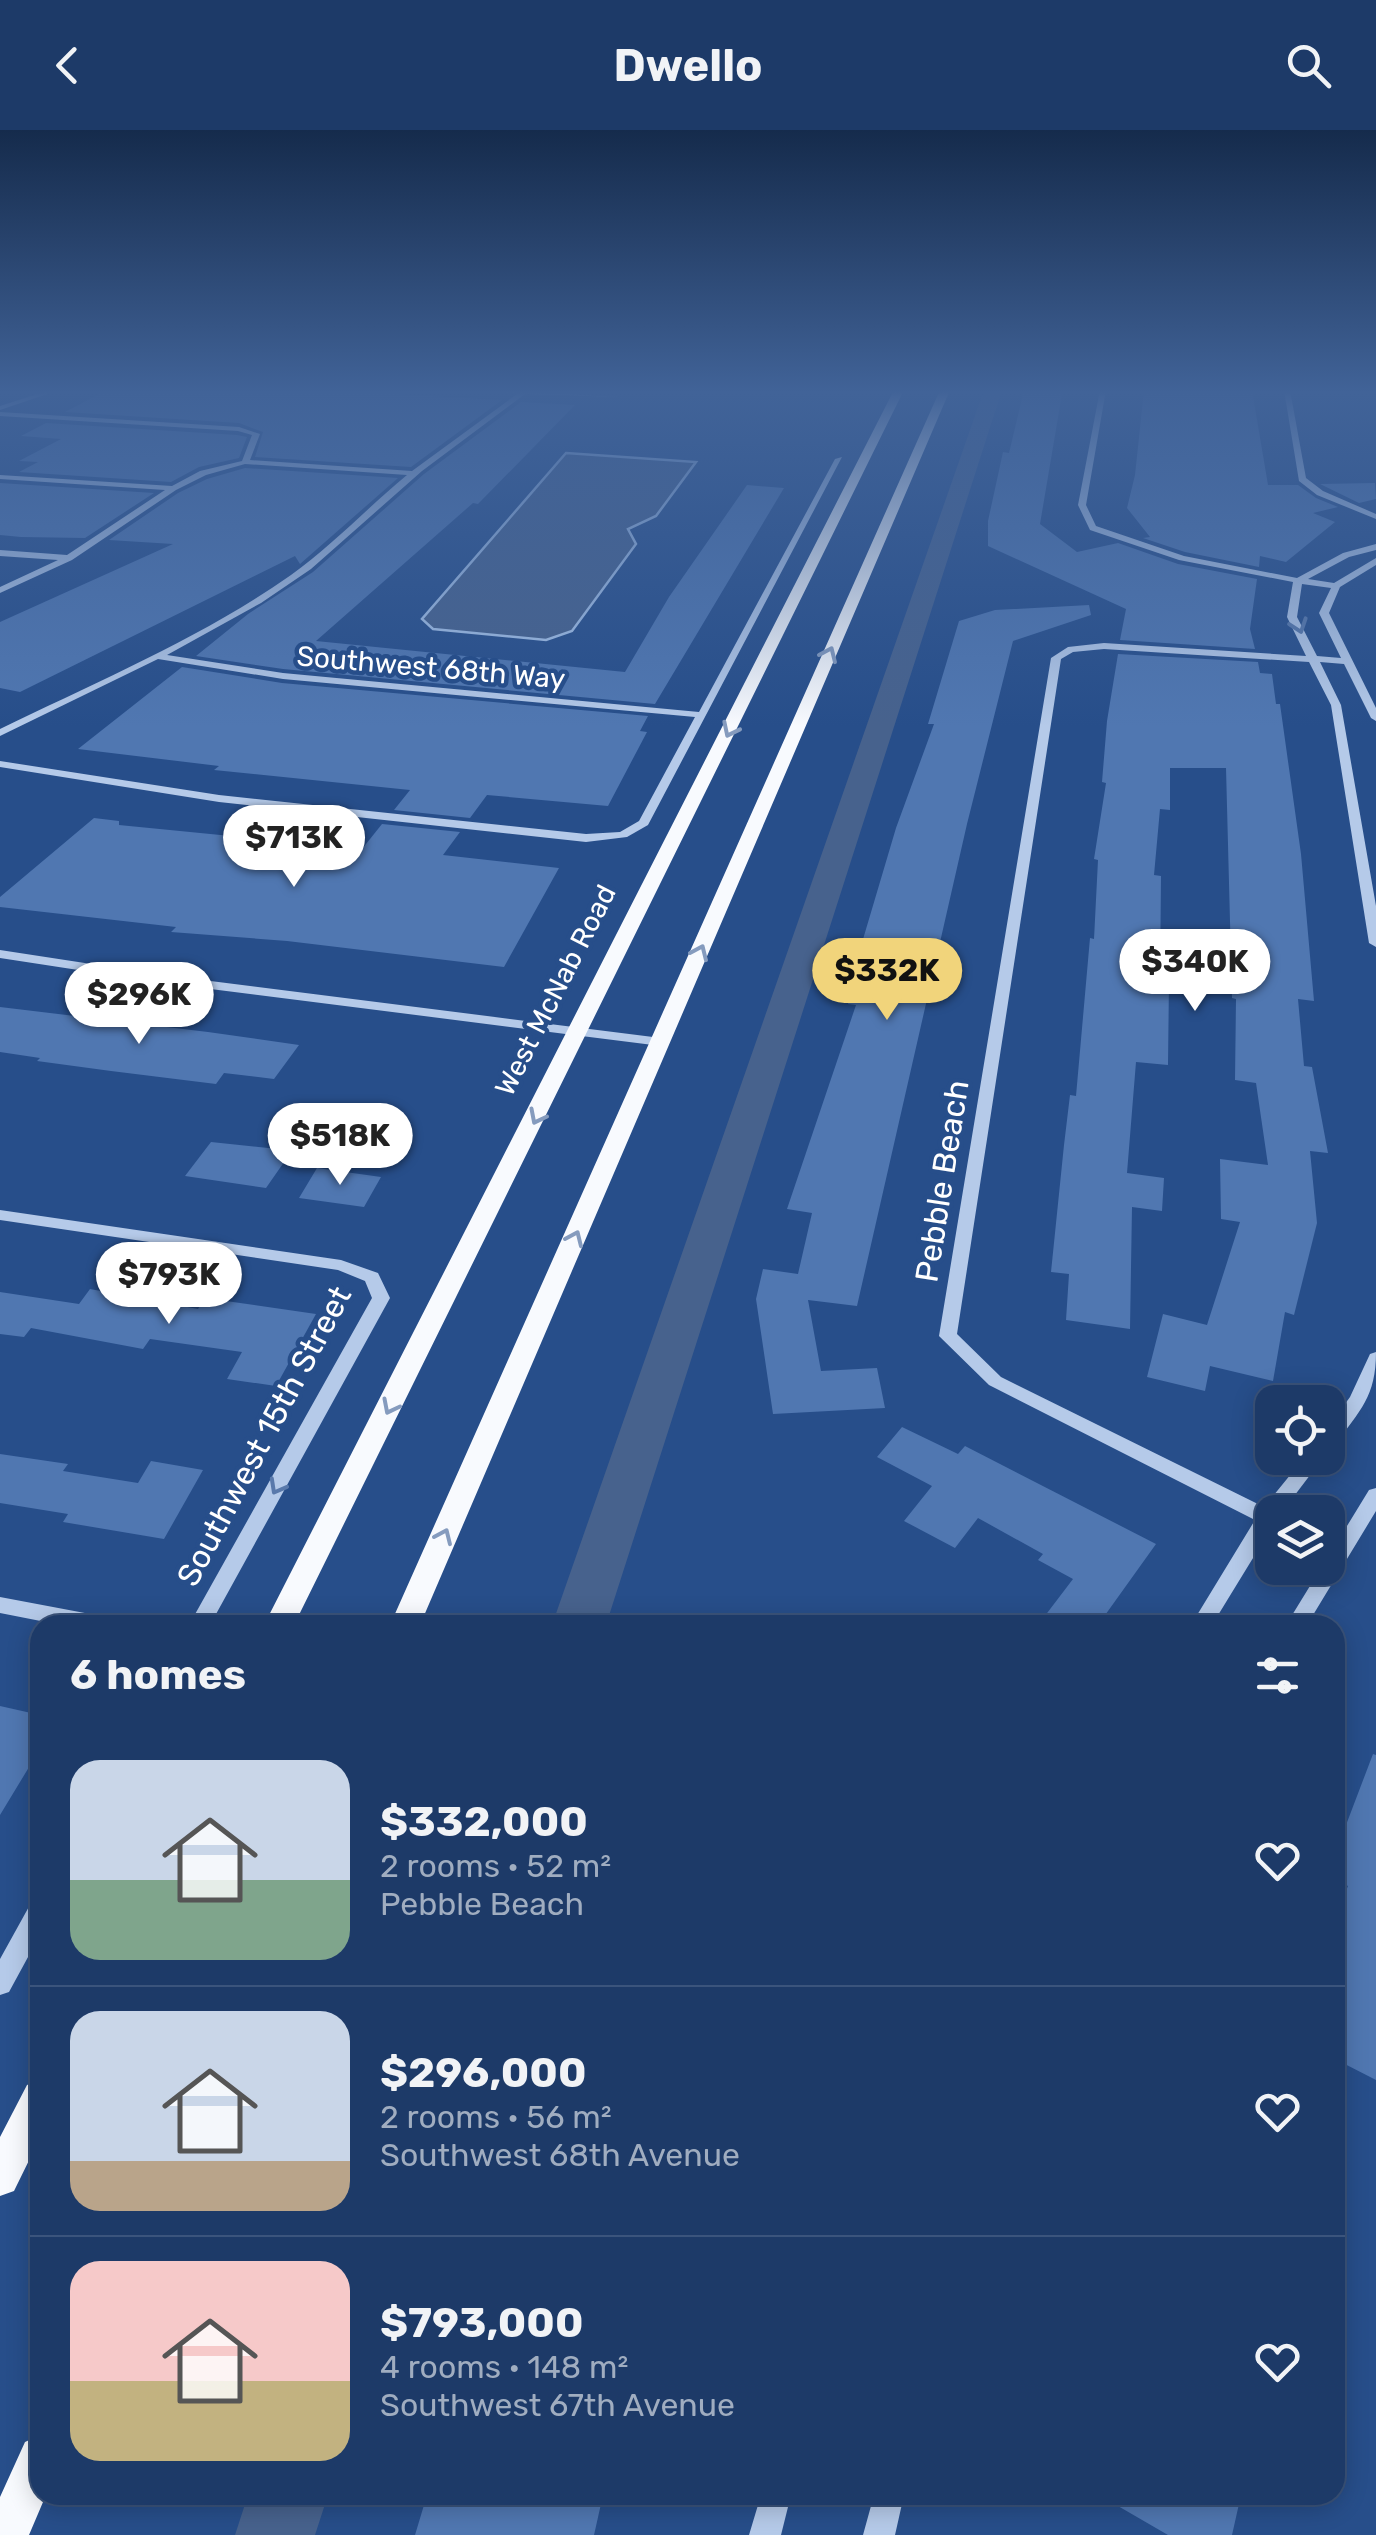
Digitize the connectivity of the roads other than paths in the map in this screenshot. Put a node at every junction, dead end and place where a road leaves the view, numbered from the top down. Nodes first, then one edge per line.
1 (152, 502) edge
2 (381, 502) edge
3 (816, 502) edge
4 (843, 502) edge
5 (896, 502) edge
6 (1082, 502) edge
7 (1342, 502) edge
8 (1376, 517) edge
9 (1376, 546) edge
10 (0, 553) edge
11 (69, 558) junction
12 (1376, 561) edge
13 (1298, 580) junction
14 (1336, 586) junction
15 (0, 590) edge
16 (156, 656) junction
17 (1314, 662) junction
18 (1345, 662) junction
19 (702, 714) junction
20 (1376, 718) edge
21 (0, 733) edge
22 (0, 764) edge
23 (1372, 898) edge
24 (1376, 942) edge
25 (0, 954) edge
26 (581, 1030) junction
27 (661, 1042) junction
28 (0, 1215) edge
29 (1376, 1358) edge
30 (1345, 1417) edge
31 (1376, 1495) edge
32 (1255, 1511) edge
33 (1345, 1536) edge
34 (1255, 1542) edge
35 (1316, 1585) edge
36 (0, 1605) edge
37 (53, 1615) edge
38 (205, 1615) edge
39 (285, 1615) edge
40 (409, 1615) edge
41 (1208, 1615) edge
42 (1301, 1615) edge
43 (30, 1929) edge
44 (0, 1983) edge
45 (30, 2118) edge
46 (0, 2177) edge
47 (30, 2480) edge
48 (773, 2505) edge
49 (886, 2505) edge
50 (6, 2535) edge
51 (765, 2535) edge
52 (879, 2535) edge

1 - 11 street
2 - 16 street
3 - 19 street
4 -> 26 main road, West McNab Road
27 -> 5 main road
6 - 13 street
7 - 8 street
9 - 13 street
10 - 11 street
11 - 15 street
12 - 14 street
13 - 14 street
13 -> 17 street
14 - 18 street
16 - 19 street, Southwest 68th Way
16 - 21 street
17 - 18 street, Pebble Beach
17 - 23 street
17 - 32 street, Pebble Beach
18 - 20 street
19 - 22 street
23 - 24 street
25 - 26 street
26 - 27 street
26 -> 39 main road, West McNab Road
40 -> 27 main road
28 -> 38 street, Southwest 15th Street
29 - 30 street
31 - 33 street
34 - 41 street
35 - 42 street
36 - 37 street
43 - 44 street
45 - 46 main road
47 - 50 main road
48 - 51 street
49 - 52 street

